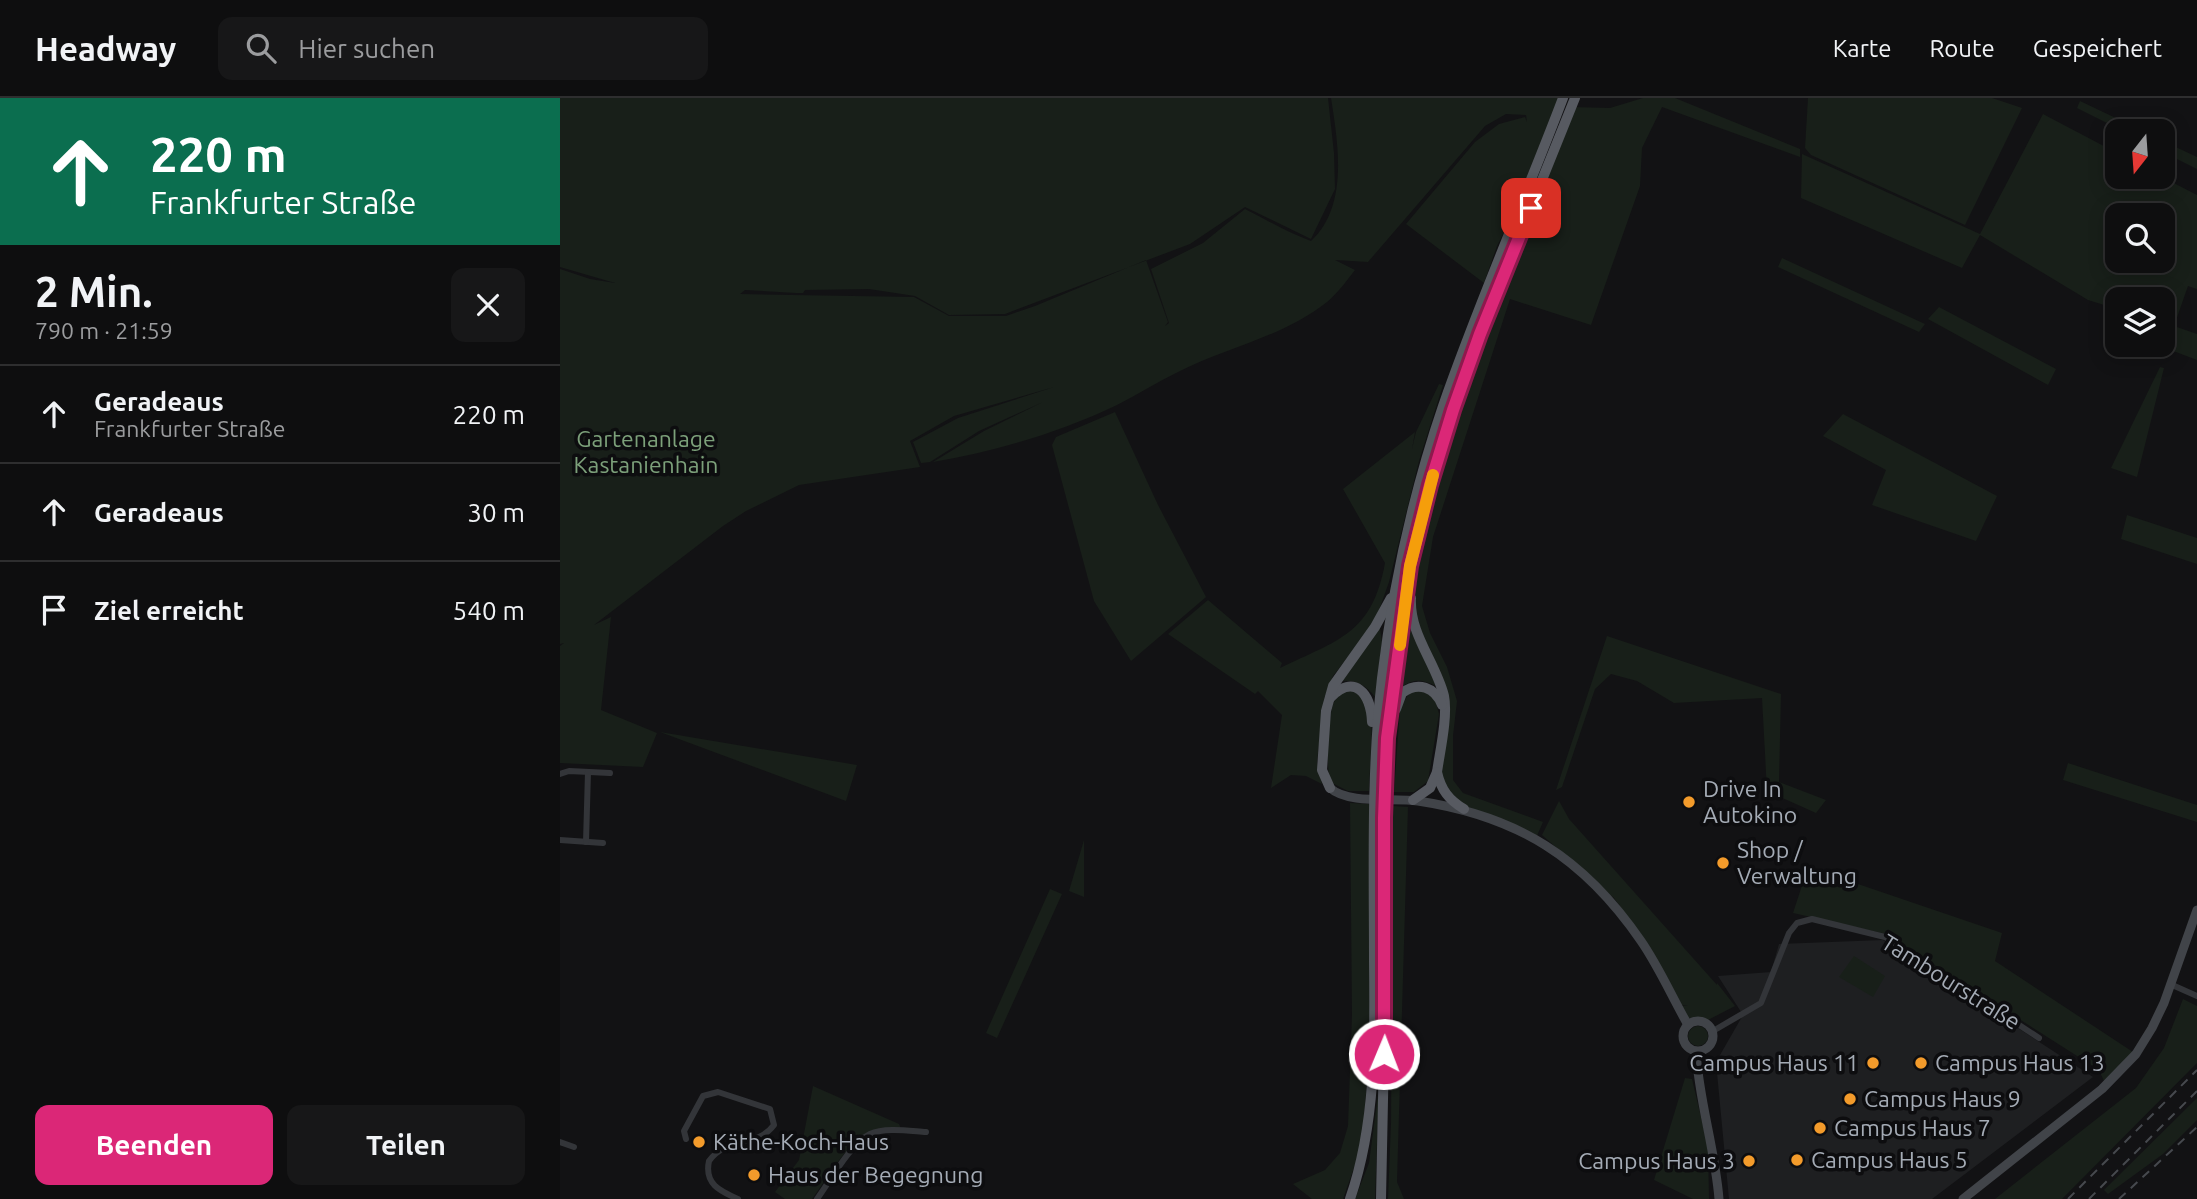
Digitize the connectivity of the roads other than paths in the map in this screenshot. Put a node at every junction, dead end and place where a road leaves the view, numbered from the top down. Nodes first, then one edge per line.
1 (1563, 98) edge
2 (1575, 98) edge
3 (1555, 136) junction
4 (1410, 566) junction
5 (1395, 590) junction
6 (1330, 698) junction
7 (1444, 711) junction
8 (1381, 737) junction
9 (588, 772) junction
10 (1437, 772) junction
11 (610, 773) dead end
12 (560, 774) edge
13 (1330, 788) joint
14 (1413, 800) junction
15 (1464, 809) junction
16 (1379, 818) junction
17 (560, 841) edge
18 (586, 842) junction
19 (603, 843) dead end
20 (2197, 910) edge
21 (2171, 984) junction
22 (2197, 996) edge
23 (1688, 1025) junction
24 (1713, 1031) junction
25 (2039, 1038) dead end
26 (1696, 1052) junction
27 (926, 1132) dead end
28 (686, 1139) dead end
29 (560, 1142) edge
30 (574, 1147) dead end
31 (738, 1199) edge
32 (817, 1199) edge
33 (1350, 1199) edge
34 (1381, 1199) edge
35 (1719, 1199) edge
36 (1964, 1199) edge

1 - 3 highway
2 - 3 highway
3 - 4 highway
3 - 5 highway
4 - 7 highway
4 - 8 highway
5 - 6 highway
5 - 8 highway
6 - 8 highway
6 - 13 highway
7 - 8 highway
7 - 10 highway
8 - 16 highway
9 - 11 street
9 - 12 street
9 - 18 street
10 - 14 highway
10 - 15 highway
13 - 14 main road
14 - 15 main road
15 - 23 main road
16 - 33 highway
16 - 34 highway
17 - 18 street
18 - 19 street
20 - 21 main road
21 - 22 street
21 - 36 main road
23 - 24 main road
23 - 26 main road
24 - 25 street, Tambourstraße
24 - 26 main road
26 - 35 main road
27 - 32 street
28 - 31 street
29 - 30 street

